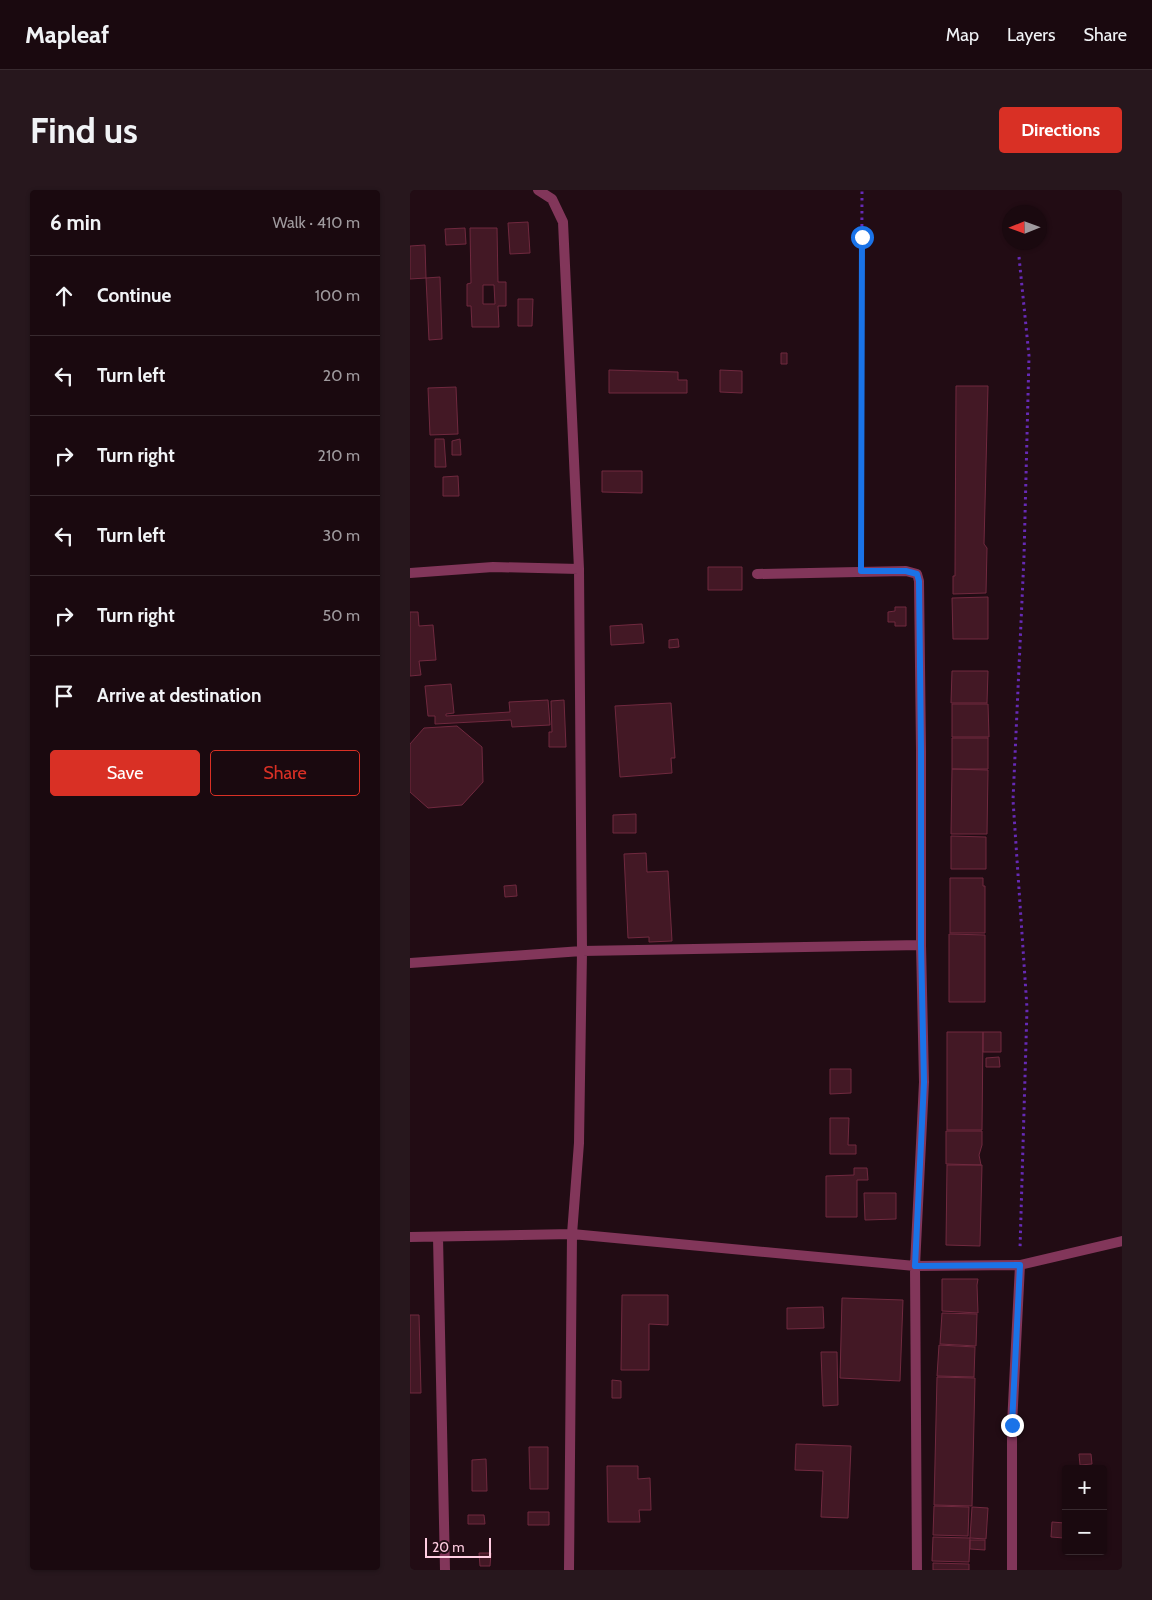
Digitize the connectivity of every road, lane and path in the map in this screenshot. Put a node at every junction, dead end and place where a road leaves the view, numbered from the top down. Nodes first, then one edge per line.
1 (538, 190) edge
2 (862, 190) edge
3 (1019, 257) dead end
4 (578, 569) junction
5 (861, 571) junction
6 (410, 573) edge
7 (757, 574) dead end
8 (921, 945) junction
9 (582, 951) junction
10 (410, 963) edge
11 (572, 1234) junction
12 (410, 1237) edge
13 (438, 1237) junction
14 (1122, 1240) edge
15 (1020, 1265) junction
16 (915, 1266) junction
17 (445, 1570) edge
18 (569, 1570) edge
19 (917, 1570) edge
20 (1012, 1570) edge

1 - 4 street
2 - 5 path
3 - 15 path
4 - 6 street
4 - 9 street
5 - 7 street
5 - 8 street
8 - 9 street
8 - 16 street
9 - 10 street
9 - 11 street
11 - 13 street
11 - 16 street
11 - 18 street
12 - 13 street
13 - 17 street
14 - 15 street
15 - 16 street
15 - 20 street
16 - 19 street

